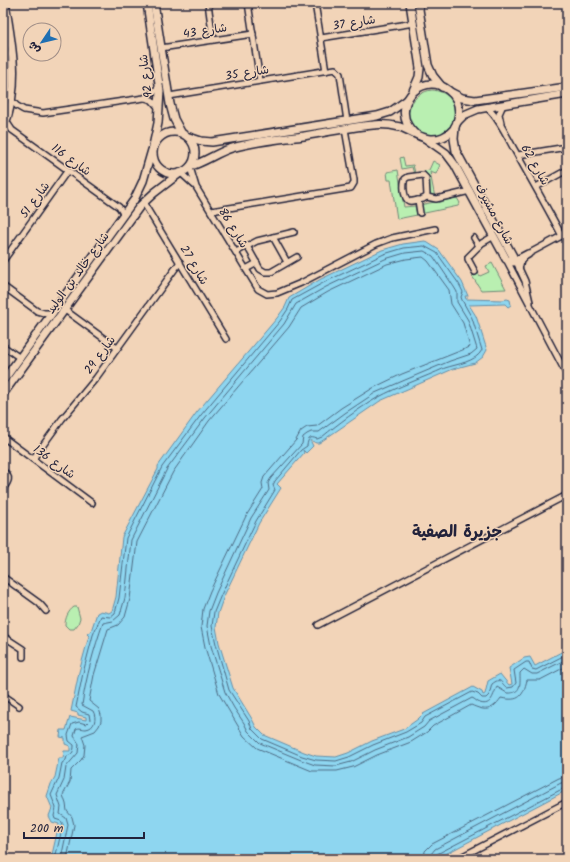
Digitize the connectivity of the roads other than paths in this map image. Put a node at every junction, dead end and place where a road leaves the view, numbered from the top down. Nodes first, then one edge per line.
1 (5, 3) edge
2 (146, 3) edge
3 (154, 3) edge
4 (208, 3) edge
5 (248, 3) edge
6 (315, 3) edge
7 (410, 3) edge
8 (418, 3) edge
9 (414, 23) junction
10 (5, 30) edge
11 (253, 34) junction
12 (321, 38) junction
13 (213, 40) junction
14 (161, 48) junction
15 (327, 70) junction
16 (260, 81) junction
17 (159, 85) junction
18 (442, 87) junction
19 (567, 87) edge
20 (451, 92) junction
21 (411, 93) junction
22 (567, 94) edge
23 (169, 96) junction
24 (144, 98) junction
25 (407, 100) junction
26 (12, 101) junction
27 (504, 105) junction
28 (6, 107) edge
29 (20, 108) junction
30 (487, 108) junction
31 (160, 109) junction
32 (6, 121) junction
33 (347, 121) junction
34 (456, 124) junction
35 (501, 126) junction
36 (345, 129) junction
37 (3, 130) edge
38 (12, 130) junction
39 (181, 132) junction
40 (414, 133) junction
41 (189, 138) junction
42 (424, 138) junction
43 (567, 147) edge
44 (153, 148) junction
45 (518, 155) junction
46 (190, 166) junction
47 (68, 170) junction
48 (567, 170) edge
49 (181, 173) junction
50 (196, 187) junction
51 (536, 187) junction
52 (470, 191) junction
53 (427, 197) junction
54 (418, 200) junction
55 (144, 202) junction
56 (119, 207) junction
57 (129, 208) junction
58 (211, 211) junction
59 (420, 213) dead end
60 (124, 215) junction
61 (434, 229) dead end
62 (294, 232) dead end
63 (565, 235) edge
64 (494, 236) junction
65 (273, 237) junction
66 (474, 238) dead end
67 (247, 246) junction
68 (479, 246) junction
69 (236, 252) junction
70 (511, 253) junction
71 (528, 254) junction
72 (297, 257) dead end
73 (506, 259) junction
74 (3, 261) edge
75 (180, 262) junction
76 (287, 262) junction
77 (516, 262) junction
78 (257, 263) junction
79 (246, 269) junction
80 (519, 269) junction
81 (475, 272) dead end
82 (3, 286) edge
83 (65, 310) junction
84 (37, 311) junction
85 (533, 311) junction
86 (53, 313) junction
87 (43, 326) junction
88 (226, 339) dead end
89 (3, 346) edge
90 (117, 348) junction
91 (20, 358) junction
92 (567, 375) edge
93 (3, 381) edge
94 (3, 394) edge
95 (3, 437) edge
96 (34, 459) junction
97 (3, 471) edge
98 (3, 489) edge
99 (567, 495) edge
100 (92, 503) dead end
101 (3, 577) edge
102 (46, 608) dead end
103 (318, 625) dead end
104 (3, 636) edge
105 (23, 658) dead end
106 (3, 695) edge
107 (19, 706) dead end
108 (567, 802) edge
109 (457, 859) edge

1 - 10 main road
2 - 17 main road, شارع 92
3 - 14 main road, شارع 92
4 - 13 street
5 - 11 street
6 - 12 street
7 - 9 main road
8 - 18 main road
9 - 12 street, شارع 37
9 - 21 main road
10 - 26 main road
10 - 28 main road
11 - 13 street, شارع 43
11 - 16 street
12 - 15 street
13 - 14 street, شارع 43
14 - 23 main road, شارع 92
15 - 16 street, شارع 35
15 - 33 street
16 - 23 street, شارع 35
17 - 24 street
17 - 31 main road, شارع 92
18 - 20 main road
18 - 21 main road
19 - 20 main road
20 - 34 main road
21 - 25 main road
22 - 27 main road
23 - 39 main road, شارع 92
24 - 29 street
24 - 31 street
25 - 33 main road
25 - 40 main road
26 - 28 main road
26 - 29 street
27 - 30 main road
27 - 35 street
28 - 29 street
28 - 32 main road
30 - 34 main road
30 - 35 street, شارع 62
31 - 44 main road, شارع 92
32 - 37 main road
32 - 38 street, شارع 116
33 - 41 main road
34 - 42 main road
34 - 70 main road, شارع مشيرف
35 - 45 street, شارع 62
36 - 40 main road
36 - 46 main road
36 - 58 street
37 - 38 street
38 - 47 street, شارع 116
39 - 41 main road
39 - 44 main road
40 - 42 main road
41 - 46 main road
42 - 52 main road, شارع مشيرف
43 - 45 street
44 - 49 main road
44 - 57 main road, شارع خالد بن الوليد
45 - 51 street, شارع 62
46 - 49 main road
46 - 50 street, شارع 86
47 - 56 street, شارع 116
47 - 74 street, شارع 51
48 - 51 street
49 - 50 street, شارع 86
49 - 55 main road, شارع خالد بن الوليد
50 - 58 street, شارع 86
51 - 63 street, شارع 62
52 - 53 street
52 - 64 main road, شارع مشيرف
53 - 54 street
53 - 54 street
54 - 59 street
55 - 75 street, شارع 27
55 - 83 main road, شارع خالد بن الوليد
56 - 57 street
56 - 60 street, شارع 116
57 - 60 main road, شارع خالد بن الوليد
58 - 69 street, شارع 86
60 - 86 main road, شارع خالد بن الوليد
61 - 79 street, شارع 86
62 - 65 street
63 - 71 street
64 - 68 street
64 - 73 main road, شارع مشيرف
65 - 67 street
65 - 76 street
66 - 68 street
67 - 69 street
67 - 78 street
68 - 81 street
69 - 79 street, شارع 86
70 - 71 street
70 - 77 main road, شارع مشيرف
71 - 77 main road
71 - 80 street
72 - 76 street
73 - 77 main road
73 - 85 street, شارع مشيرف
75 - 88 street, شارع 27
75 - 90 street, شارع 29
76 - 78 street
77 - 80 street, شارع مشيرف
78 - 79 street
80 - 85 street, شارع مشيرف
82 - 84 street
83 - 90 street
83 - 94 main road, شارع خالد بن الوليد
84 - 86 street
84 - 87 street
85 - 92 street, شارع مشيرف
86 - 87 main road, شارع خالد بن الوليد
87 - 91 main road, شارع خالد بن الوليد
89 - 91 street
90 - 96 street, شارع 29
91 - 93 main road, شارع خالد بن الوليد
95 - 96 street, شارع 136
96 - 100 street, شارع 136
97 - 98 street
99 - 103 street
101 - 102 street
104 - 105 street
106 - 107 street
108 - 109 street

